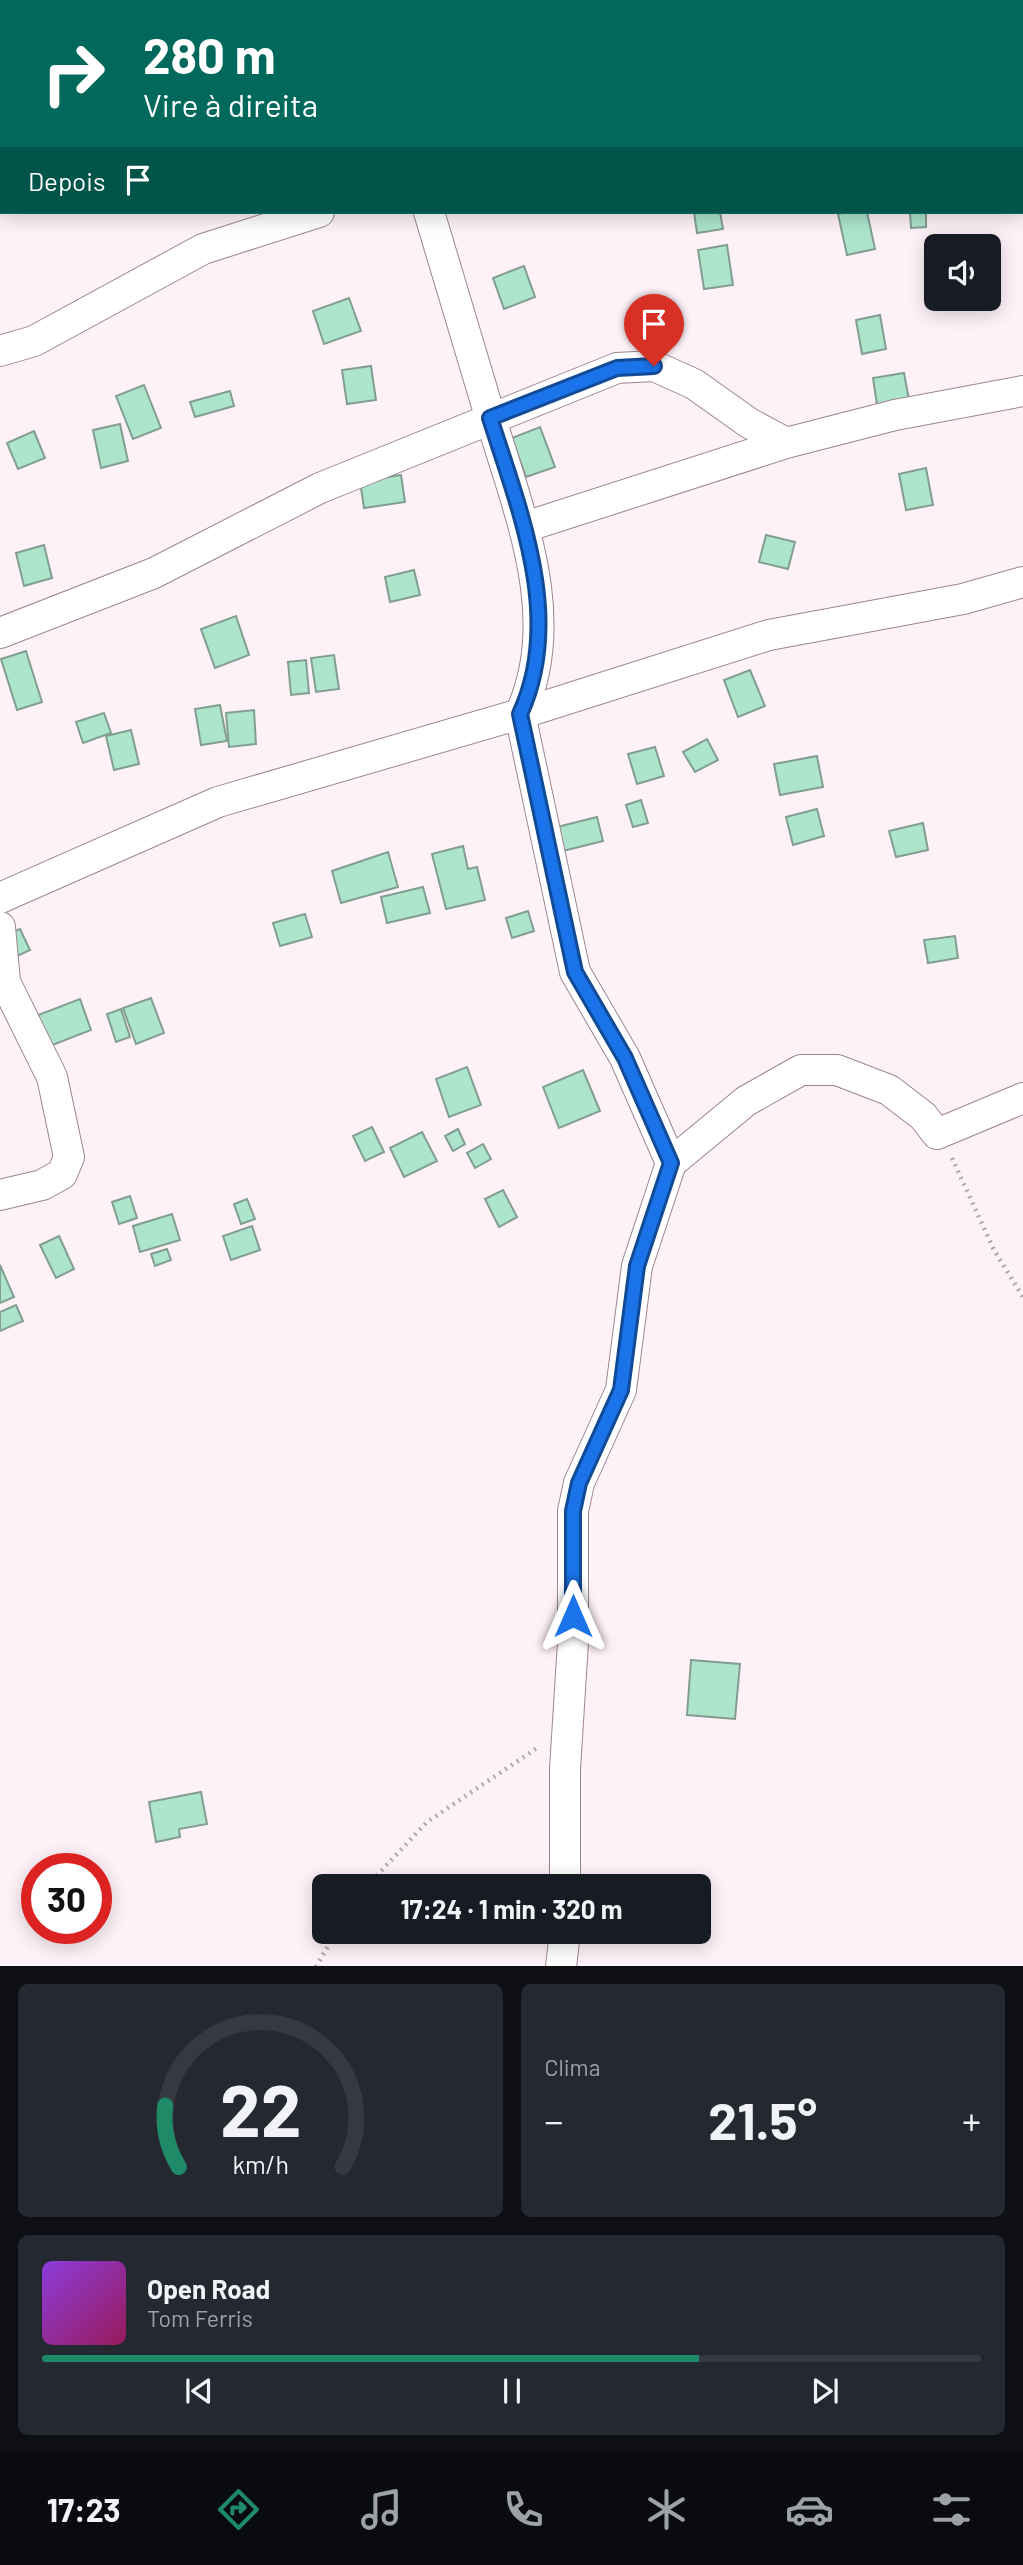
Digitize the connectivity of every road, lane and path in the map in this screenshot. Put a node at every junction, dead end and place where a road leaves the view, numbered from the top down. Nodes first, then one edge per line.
1 (313, 214) edge
2 (430, 214) edge
3 (0, 351) edge
4 (1023, 391) edge
5 (490, 418) junction
6 (786, 443) junction
7 (525, 527) junction
8 (1023, 582) edge
9 (0, 633) edge
10 (520, 714) junction
11 (0, 898) edge
12 (0, 927) edge
13 (1023, 1098) edge
14 (937, 1134) junction
15 (671, 1163) junction
16 (0, 1195) edge
17 (1023, 1297) edge
18 (568, 1724) junction
19 (378, 1874) edge
20 (565, 1874) edge
21 (329, 1944) edge
22 (564, 1944) edge
23 (316, 1966) edge
24 (561, 1966) edge

1 - 3 street
2 - 5 street
4 - 6 street
5 - 6 street
5 - 7 street
5 - 9 street
6 - 7 street
7 - 10 street
8 - 10 street
10 - 11 street
10 - 15 street
12 - 16 street
13 - 14 street
14 - 15 street
14 - 17 path
15 - 18 street
18 - 19 path
18 - 20 street
21 - 23 path
22 - 24 street

